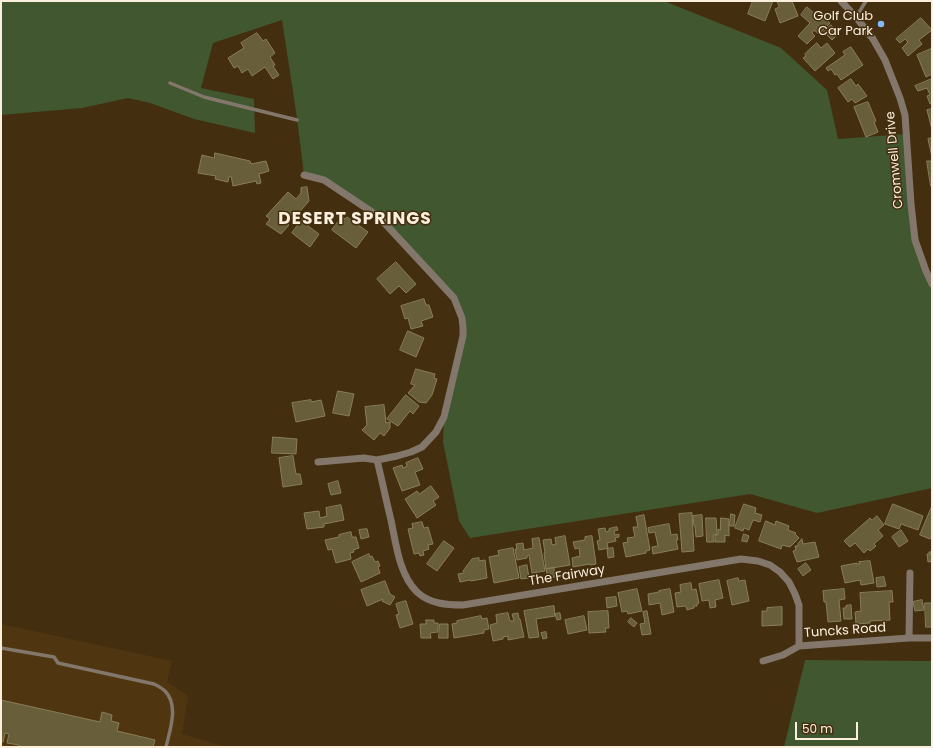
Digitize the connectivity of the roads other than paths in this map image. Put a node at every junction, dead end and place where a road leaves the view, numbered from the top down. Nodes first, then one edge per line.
1 (841, 1) edge
2 (866, 1) edge
3 (856, 16) junction
4 (170, 83) dead end
5 (297, 120) dead end
6 (304, 175) dead end
7 (932, 284) edge
8 (377, 460) junction
9 (318, 462) dead end
10 (910, 573) dead end
11 (909, 638) junction
12 (932, 638) edge
13 (799, 646) junction
14 (1, 648) edge
15 (763, 661) dead end
16 (166, 747) edge

1 - 3 street, Cromwell Drive
2 - 3 lane
3 - 7 street, Cromwell Drive
4 - 5 lane
6 - 8 street
8 - 9 street
8 - 13 street, The Fairway
10 - 11 street
11 - 12 street, Tuncks Road
11 - 13 street, Tuncks Road
13 - 15 street, Tuncks Road
14 - 16 lane

